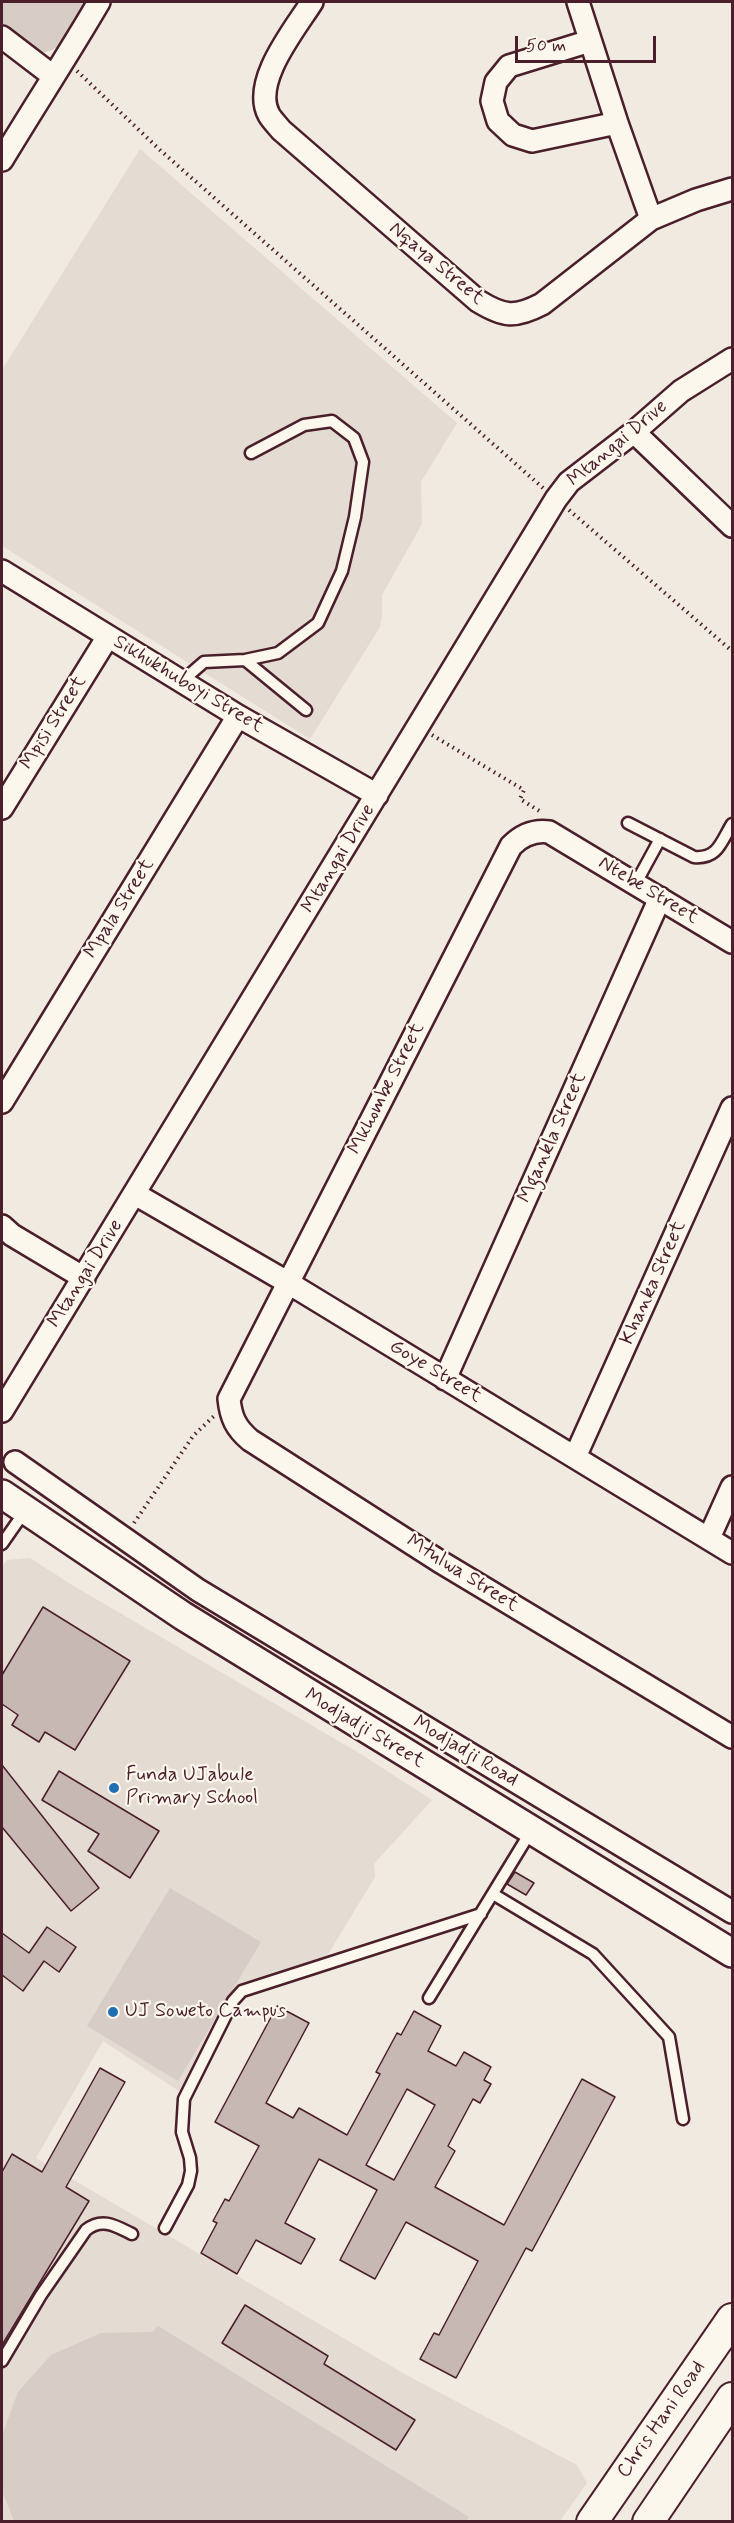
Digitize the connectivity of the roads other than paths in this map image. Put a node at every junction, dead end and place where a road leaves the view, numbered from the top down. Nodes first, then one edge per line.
1 (99, 2) edge
2 (312, 2) edge
3 (578, 2) edge
4 (2, 37) edge
5 (590, 41) junction
6 (59, 68) junction
7 (617, 123) junction
8 (2, 160) edge
9 (732, 189) edge
10 (651, 219) junction
11 (732, 359) edge
12 (634, 432) junction
13 (251, 453) dead end
14 (732, 526) edge
15 (2, 571) edge
16 (107, 638) junction
17 (245, 660) junction
18 (181, 682) junction
19 (306, 710) dead end
20 (238, 716) junction
21 (377, 795) junction
22 (2, 808) edge
23 (628, 823) dead end
24 (732, 824) edge
25 (660, 839) junction
26 (564, 840) joint
27 (636, 883) junction
28 (660, 898) junction
29 (732, 942) edge
30 (2, 1102) edge
31 (732, 1108) edge
32 (135, 1194) junction
33 (2, 1226) edge
34 (84, 1278) junction
35 (287, 1282) junction
36 (445, 1379) junction
37 (230, 1407) joint
38 (2, 1411) edge
39 (575, 1457) junction
40 (15, 1462) dead end
41 (732, 1487) edge
42 (8, 1500) edge
43 (709, 1538) junction
44 (2, 1544) edge
45 (732, 1553) edge
46 (198, 1590) junction
47 (183, 1617) junction
48 (732, 1737) edge
49 (531, 1831) junction
50 (493, 1894) junction
51 (732, 1912) edge
52 (481, 1914) junction
53 (732, 1953) edge
54 (429, 1998) dead end
55 (683, 2120) dead end
56 (165, 2228) dead end
57 (132, 2234) dead end
58 (732, 2319) edge
59 (2, 2361) edge
60 (732, 2398) edge
61 (592, 2522) edge
62 (648, 2522) edge

1 - 6 street
2 - 10 street, Nqaya Street
3 - 5 street
4 - 6 street
5 - 7 street
5 - 7 street
6 - 8 street
7 - 10 street
9 - 10 street, Nqaya Street
11 - 12 street, Mtangai Drive
12 - 14 street
12 - 21 street, Mtangai Drive
13 - 17 lane
15 - 16 street, Sikhukhuboyi Street
16 - 18 street, Sikhukhuboyi Street
16 - 22 street, Mpisi Street
17 - 18 lane
17 - 19 lane
18 - 20 street, Sikhukhuboyi Street
20 - 21 street, Sikhukhuboyi Street
20 - 30 street, Mpala Street
21 - 32 street, Mtangai Drive
23 - 25 lane
24 - 25 lane
25 - 27 lane
26 - 27 street, Ntebe Street
26 - 35 street, Mkhombe Street
27 - 28 street, Ntebe Street
28 - 29 street, Ntebe Street
28 - 36 street, Mgankla Street
31 - 39 street, Khanka Street
32 - 34 street, Mtangai Drive
32 - 35 street, Goye Street
33 - 34 street
34 - 38 street, Mtangai Drive
35 - 36 street, Goye Street
35 - 37 street, Mkhombe Street
36 - 39 street, Goye Street
37 - 48 street, Mtulwa Street
39 - 43 street, Goye Street
40 - 46 street, Modjadji Road
41 - 43 street
42 - 44 lane
42 - 47 street, Modjadji Street
43 - 45 street, Goye Street
46 - 47 street
46 - 51 street, Modjadji Road
47 - 49 street, Modjadji Street
49 - 50 lane
49 - 53 street, Modjadji Street
50 - 52 lane
50 - 55 lane
52 - 54 lane
52 - 56 lane
57 - 59 lane
58 - 61 main road, Chris Hani Road
60 - 62 main road

